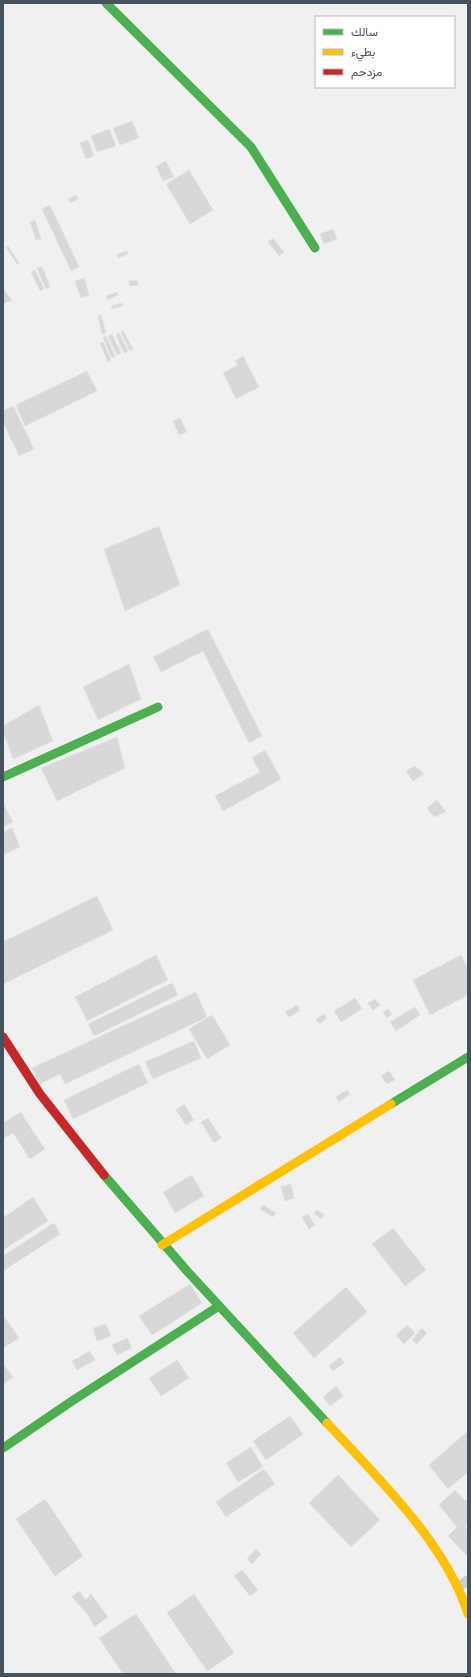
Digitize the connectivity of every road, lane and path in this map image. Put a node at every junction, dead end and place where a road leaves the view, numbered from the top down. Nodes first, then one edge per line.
1 (106, 3) edge
2 (315, 248) dead end
3 (158, 707) dead end
4 (3, 777) edge
5 (3, 1037) edge
6 (468, 1057) edge
7 (162, 1245) junction
8 (219, 1306) junction
9 (3, 1448) edge
10 (468, 1580) edge
11 (458, 1587) junction
12 (468, 1614) edge

1 - 2 street
3 - 4 street
5 - 7 street
6 - 7 street
7 - 8 street
8 - 9 street
8 - 11 street
10 - 11 street
11 - 12 street

